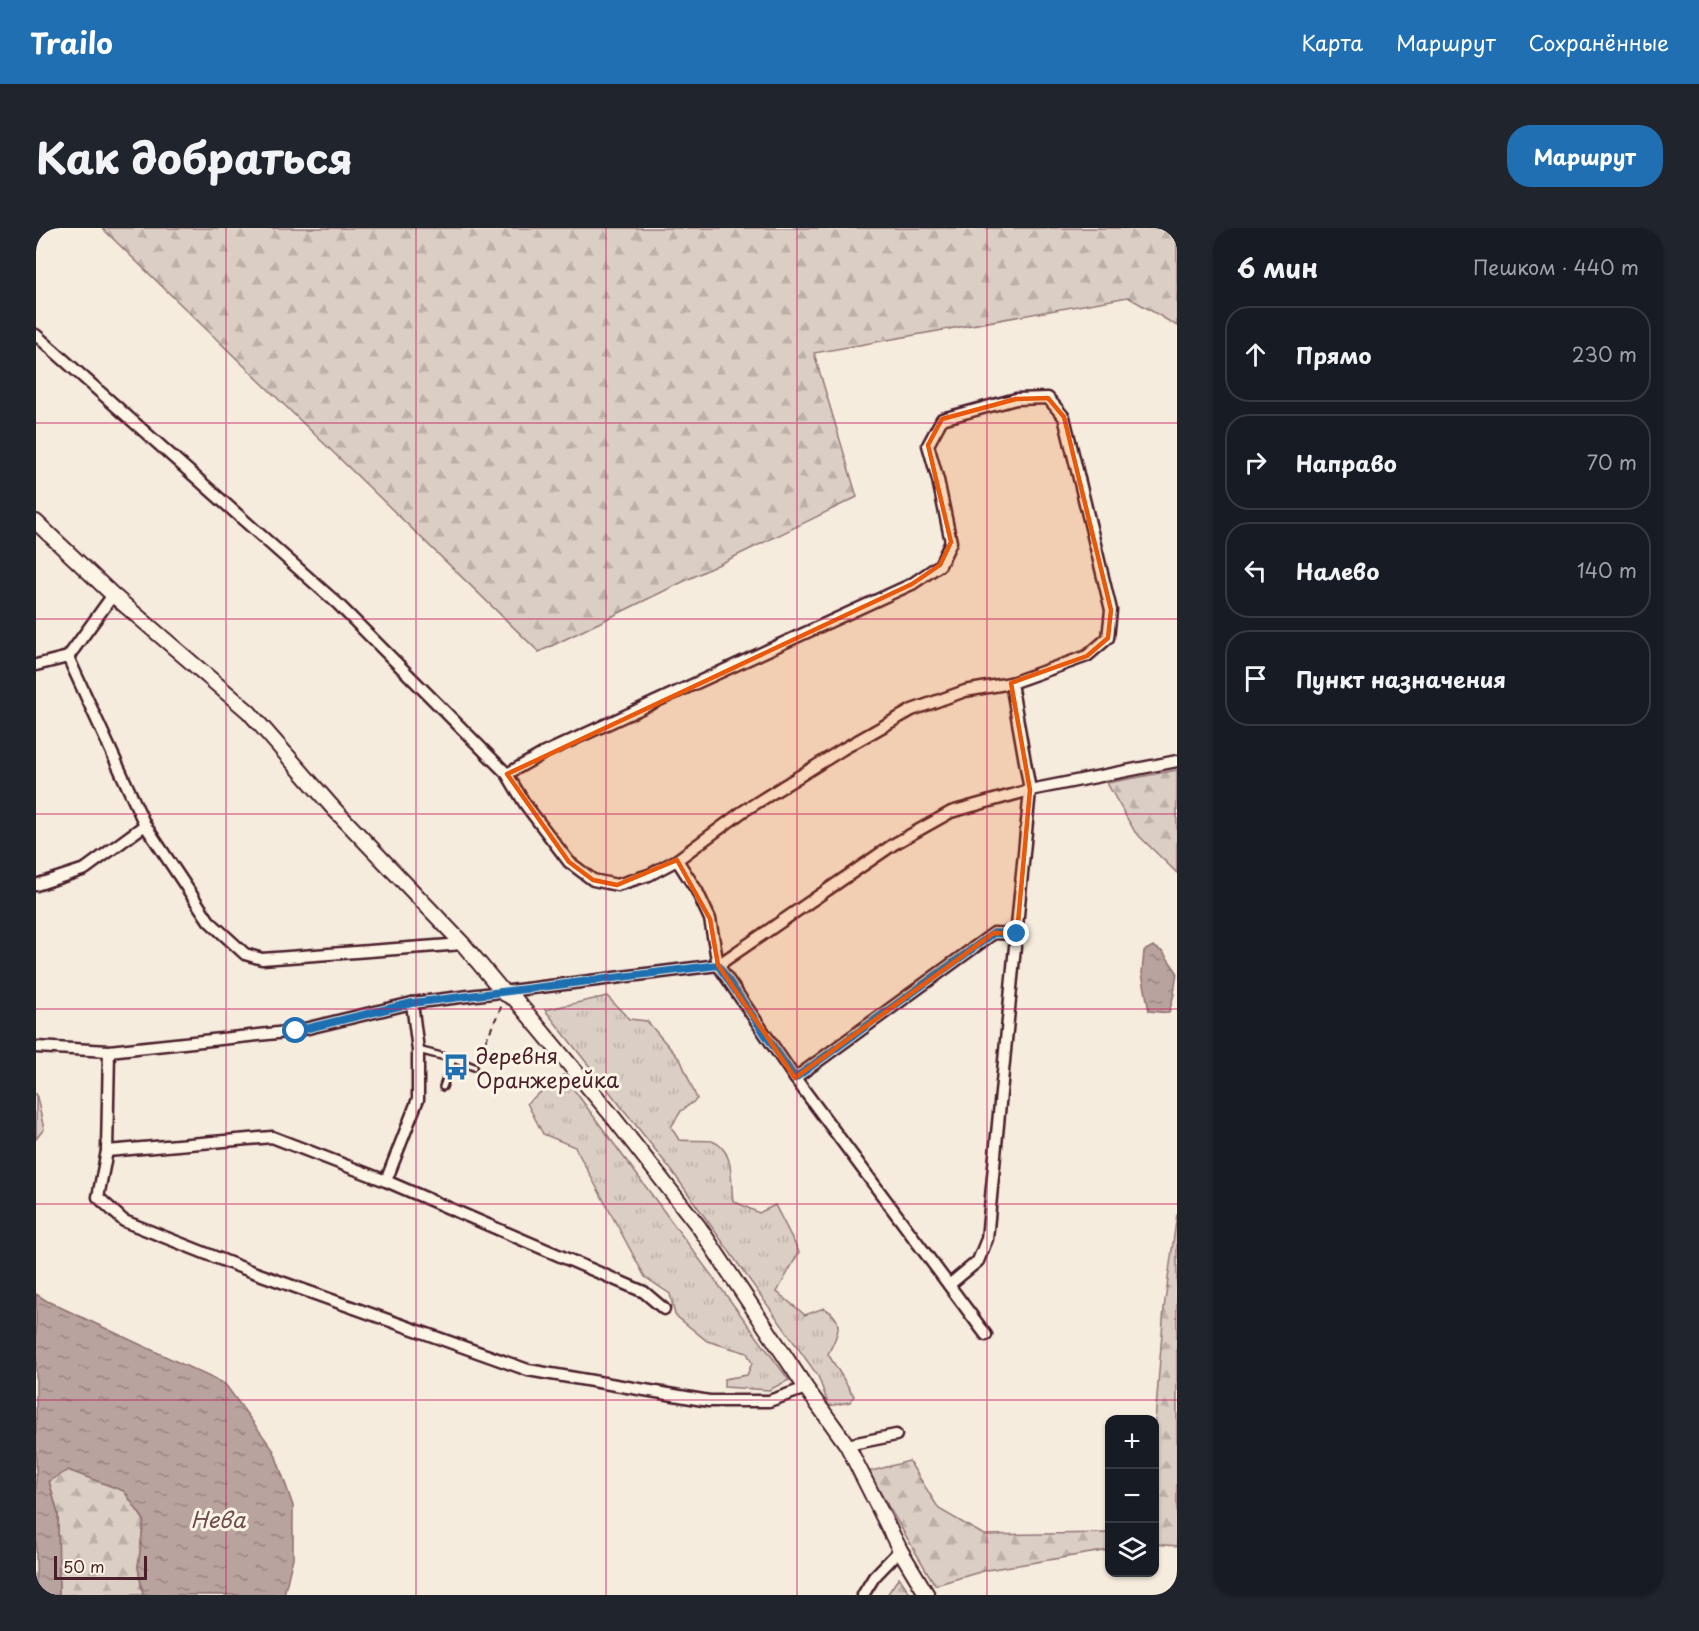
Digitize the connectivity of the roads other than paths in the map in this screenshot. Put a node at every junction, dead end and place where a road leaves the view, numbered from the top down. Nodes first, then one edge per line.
1 (36, 335) edge
2 (36, 522) edge
3 (113, 594) junction
4 (68, 657) junction
5 (36, 665) edge
6 (1011, 683) junction
7 (1177, 761) edge
8 (507, 774) junction
9 (1030, 790) junction
10 (145, 825) junction
11 (677, 860) junction
12 (36, 885) edge
13 (1017, 934) junction
14 (463, 944) junction
15 (718, 965) junction
16 (504, 993) junction
17 (412, 1003) junction
18 (36, 1047) edge
19 (418, 1050) junction
20 (109, 1051) junction
21 (453, 1059) junction
22 (474, 1067) road end
23 (795, 1078) junction
24 (443, 1087) dead end
25 (107, 1151) junction
26 (386, 1181) junction
27 (949, 1286) junction
28 (664, 1310) dead end
29 (986, 1335) dead end
30 (806, 1388) junction
31 (896, 1435) dead end
32 (847, 1445) junction
33 (900, 1550) junction
34 (862, 1595) edge
35 (927, 1595) edge

1 - 8 street
2 - 3 street
3 - 4 street
3 - 14 street
4 - 5 street
4 - 10 street
6 - 8 street
6 - 9 street
6 - 11 street
7 - 9 street
8 - 11 street
9 - 13 street
9 - 15 street
10 - 12 street
10 - 14 street
11 - 15 street
13 - 23 street
13 - 27 street
14 - 16 street
15 - 16 street
15 - 23 street
16 - 17 street
16 - 30 street
17 - 19 street
17 - 20 street
18 - 20 street
19 - 21 lane
19 - 26 street
20 - 25 street
21 - 22 lane
21 - 24 lane
23 - 27 street
25 - 26 street
25 - 30 street
26 - 28 street
27 - 29 street
30 - 32 street
31 - 32 street
32 - 33 street
33 - 34 street
33 - 35 street

